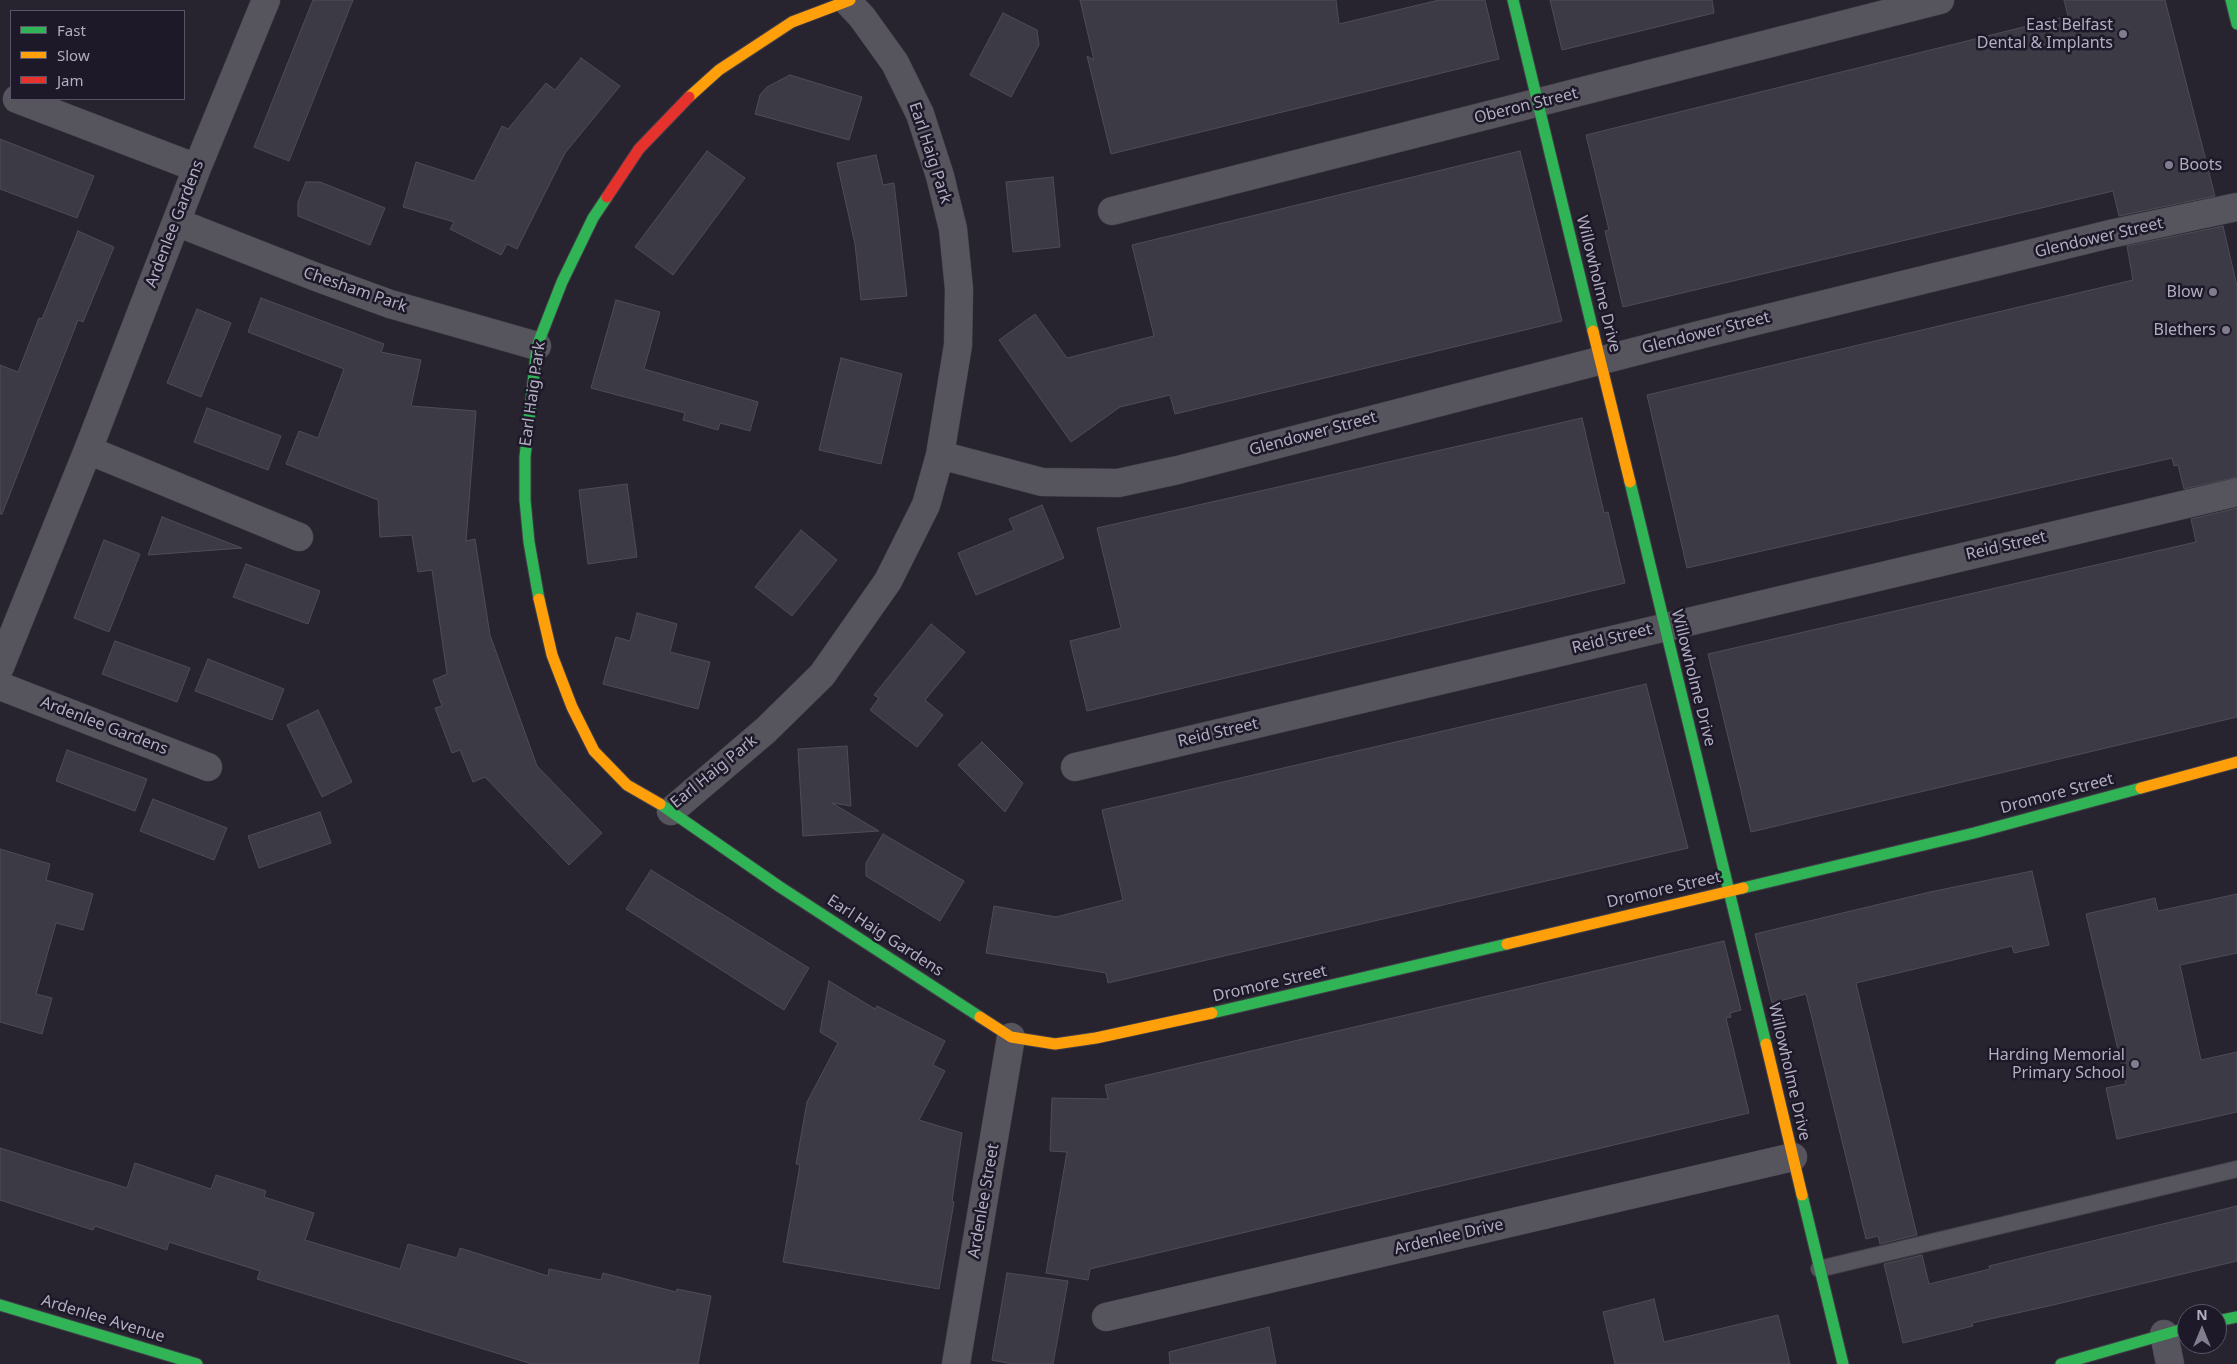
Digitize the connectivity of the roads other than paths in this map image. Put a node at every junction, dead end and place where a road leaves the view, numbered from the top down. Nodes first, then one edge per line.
1 (266, 0) edge
2 (848, 0) edge
3 (1513, 0) edge
4 (1940, 0) edge
5 (2231, 0) edge
6 (2237, 24) edge
7 (20, 100) edge
8 (1537, 103) junction
9 (197, 168) junction
10 (2237, 207) edge
11 (1112, 211) dead end
12 (176, 222) junction
13 (537, 346) junction
14 (1600, 360) junction
15 (88, 450) junction
16 (940, 455) junction
17 (2237, 492) edge
18 (299, 537) dead end
19 (1663, 627) junction
20 (0, 667) edge
21 (0, 686) edge
22 (2237, 762) edge
23 (208, 767) dead end
24 (1076, 767) dead end
25 (671, 811) junction
26 (1730, 891) junction
27 (1011, 1037) junction
28 (1096, 1038) joint
29 (1793, 1157) junction
30 (2237, 1169) edge
31 (1820, 1269) junction
32 (0, 1305) edge
33 (1106, 1317) dead end
34 (2176, 1331) edge
35 (197, 1364) edge
36 (956, 1364) edge
37 (1843, 1364) edge
38 (2061, 1364) edge
39 (2170, 1364) edge

1 - 9 street, Ardenlee Gardens
2 - 13 street, Earl Haig Park
2 - 16 street, Earl Haig Park
3 - 8 street, Willowholme Drive
4 - 8 street, Oberon Street
5 - 6 street
7 - 9 street
8 - 11 street, Oberon Street
8 - 14 street, Willowholme Drive
9 - 12 street, Ardenlee Gardens
10 - 14 street, Glendower Street
12 - 13 street, Chesham Park
12 - 15 street, Ardenlee Gardens
13 - 25 street, Earl Haig Park
14 - 16 street, Glendower Street
14 - 19 street, Willowholme Drive
15 - 18 street
15 - 20 street, Ardenlee Gardens
16 - 25 street, Earl Haig Park
17 - 19 street, Reid Street
19 - 24 street, Reid Street
19 - 26 street, Willowholme Drive
21 - 23 street, Ardenlee Gardens
22 - 26 street, Dromore Street
25 - 27 street, Earl Haig Gardens
26 - 28 street, Dromore Street
26 - 29 street, Willowholme Drive
27 - 28 street, Earl Haig Gardens
27 - 36 street, Ardenlee Street
29 - 31 street, Willowholme Drive
29 - 33 street, Ardenlee Drive
30 - 31 lane
31 - 37 street, Willowholme Drive
32 - 35 street, Ardenlee Avenue
34 - 38 street
34 - 39 street

